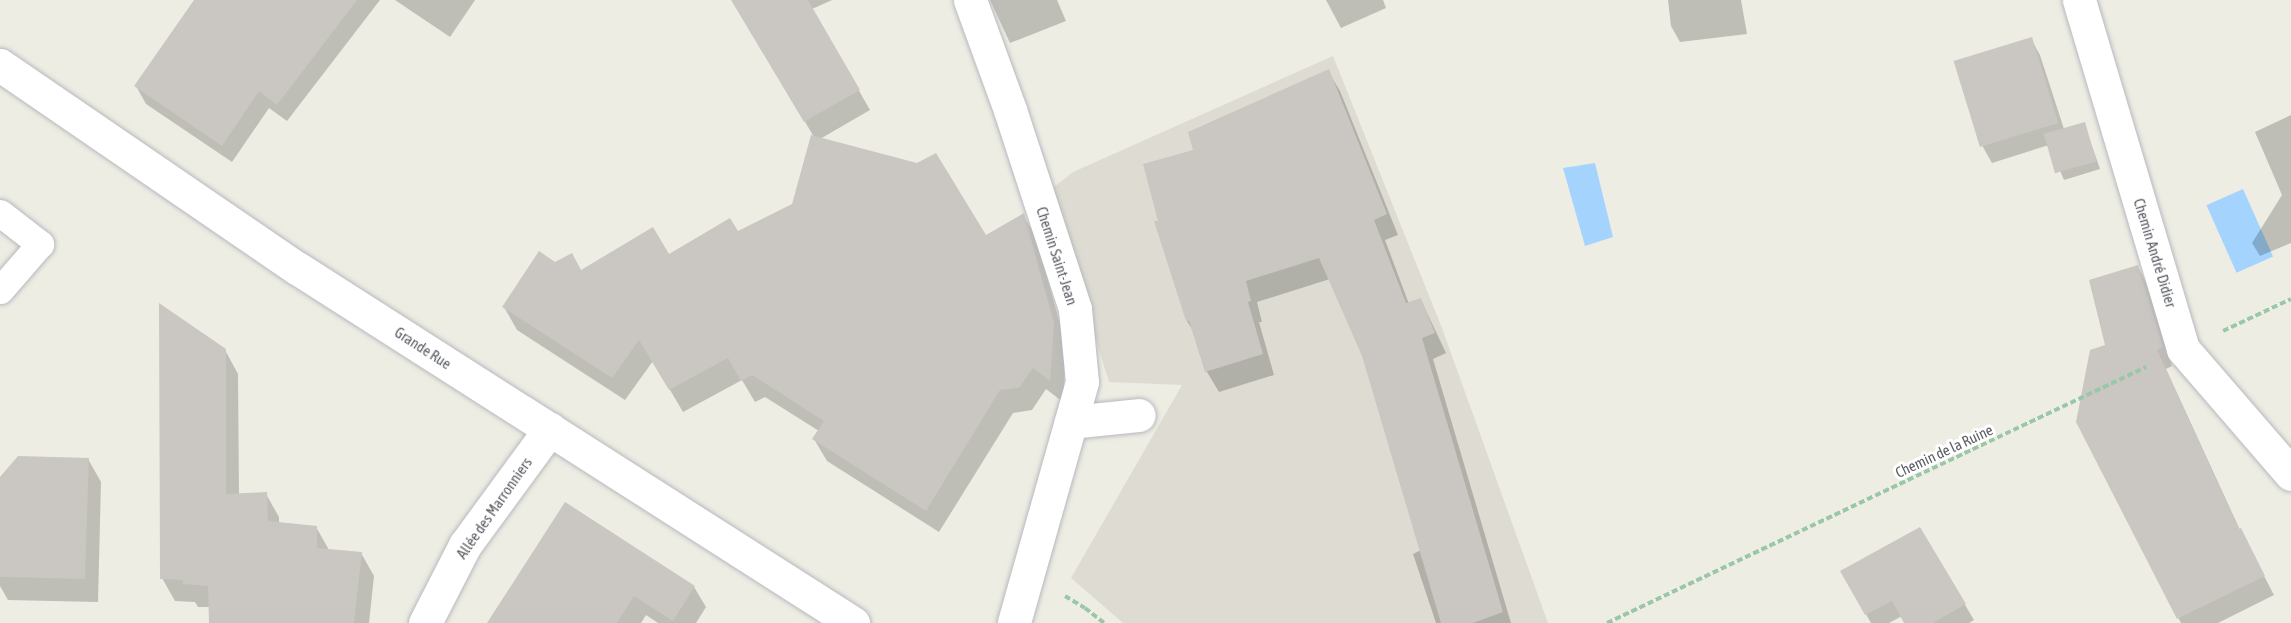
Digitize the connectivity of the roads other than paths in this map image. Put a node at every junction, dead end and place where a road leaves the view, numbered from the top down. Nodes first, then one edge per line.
1 (970, 0) edge
2 (2079, 0) edge
3 (0, 65) edge
4 (0, 213) edge
5 (0, 290) edge
6 (1139, 415) dead end
7 (1071, 422) junction
8 (550, 429) junction
9 (2291, 474) edge
10 (425, 623) edge
11 (853, 623) edge
12 (1014, 623) edge

1 - 7 street, Chemin Saint-Jean
2 - 9 street, Chemin André Didier
3 - 8 street, Grande Rue
4 - 5 lane
6 - 7 street
7 - 12 street, Chemin Saint-Jean
8 - 10 street, Allée des Marronniers
8 - 11 street, Grande Rue

